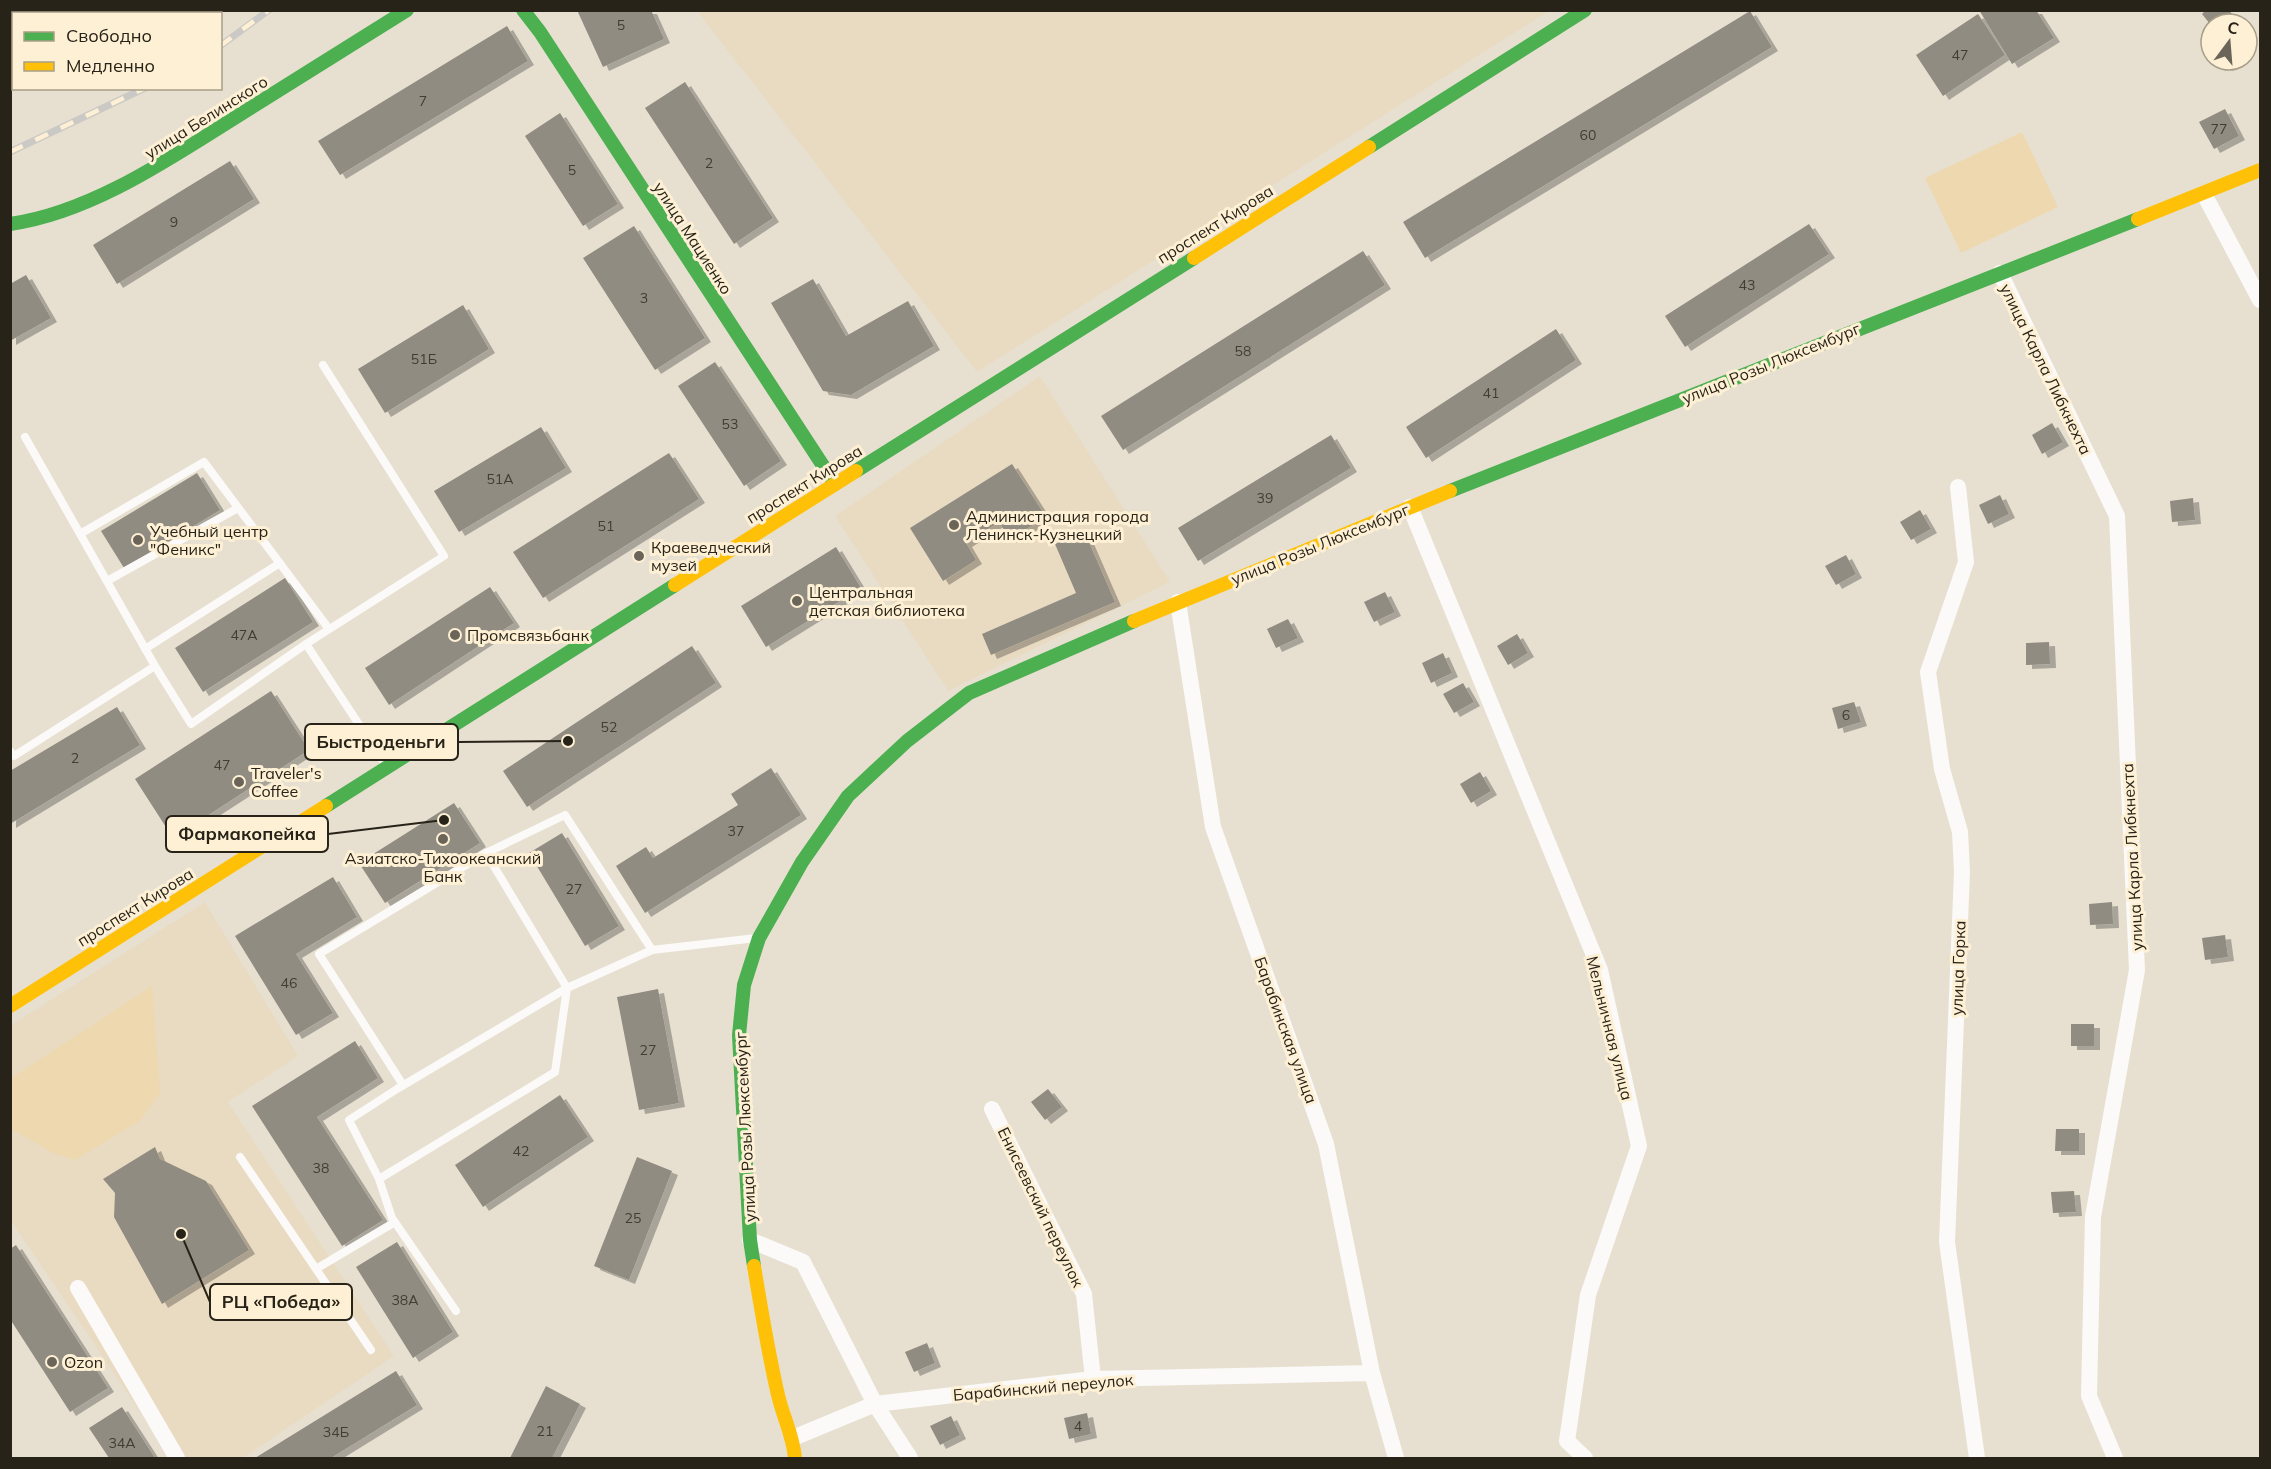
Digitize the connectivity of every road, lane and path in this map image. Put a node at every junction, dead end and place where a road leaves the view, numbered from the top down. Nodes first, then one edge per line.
1 (407, 10) edge
2 (523, 10) edge
3 (1585, 10) edge
4 (2260, 170) edge
5 (2204, 194) junction
6 (10, 224) edge
7 (2000, 273) junction
8 (2260, 300) edge
9 (323, 365) dead end
10 (25, 437) dead end
11 (835, 484) junction
12 (1958, 487) dead end
13 (1410, 507) junction
14 (238, 508) junction
15 (80, 534) junction
16 (280, 563) junction
17 (107, 581) junction
18 (1178, 602) junction
19 (329, 629) junction
20 (306, 644) junction
21 (145, 649) junction
22 (155, 666) junction
23 (10, 751) edge
24 (387, 767) junction
25 (486, 853) junction
26 (759, 938) junction
27 (652, 950) junction
28 (567, 988) junction
29 (10, 1006) edge
30 (403, 1085) junction
31 (992, 1109) dead end
32 (240, 1157) dead end
33 (379, 1179) junction
34 (395, 1222) junction
35 (750, 1240) junction
36 (316, 1269) junction
37 (78, 1288) dead end
38 (456, 1311) dead end
39 (371, 1350) dead end
40 (1372, 1373) junction
41 (1093, 1379) junction
42 (875, 1404) junction
43 (793, 1438) junction
44 (177, 1458) edge
45 (795, 1458) edge
46 (910, 1458) edge
47 (1396, 1458) edge
48 (1585, 1458) edge
49 (1977, 1458) edge
50 (2115, 1458) edge

1 - 6 street, улица Белинского
2 - 11 street, улица Мациенко
3 - 11 street, проспект Кирова
4 - 5 street, улица Розы Люксембург
5 - 7 street, улица Розы Люксембург
5 - 8 street
7 - 13 street, улица Розы Люксембург
7 - 50 street, улица Карла Либкнехта
9 - 19 lane
10 - 15 lane
11 - 24 street, проспект Кирова
12 - 49 street, улица Горка
13 - 18 street, улица Розы Люксембург
13 - 48 street, Мельничная улица
14 - 15 lane
14 - 16 lane
14 - 17 lane
15 - 17 lane
16 - 19 lane
16 - 21 lane
17 - 21 lane
18 - 26 street, улица Розы Люксембург
18 - 40 street, Барабинская улица
19 - 20 lane
20 - 22 lane
20 - 24 lane
21 - 22 lane
22 - 23 lane
24 - 29 street, проспект Кирова
25 - 27 lane
25 - 28 lane
25 - 30 lane
26 - 27 lane
26 - 35 street, улица Розы Люксембург
27 - 28 lane
28 - 30 lane
28 - 33 lane
30 - 33 lane
31 - 41 street, Енисеевский переулок
32 - 36 lane
33 - 34 lane
34 - 36 lane
34 - 38 lane
35 - 42 street, улица Розы Люксембург
35 - 43 street, улица Розы Люксембург
36 - 39 lane
37 - 44 street
40 - 41 street, Барабинский переулок
40 - 47 street, Барабинская улица
41 - 42 street, Барабинский переулок
42 - 43 street, Барабинский переулок
42 - 46 street, улица Розы Люксембург
43 - 45 street, улица Розы Люксембург

